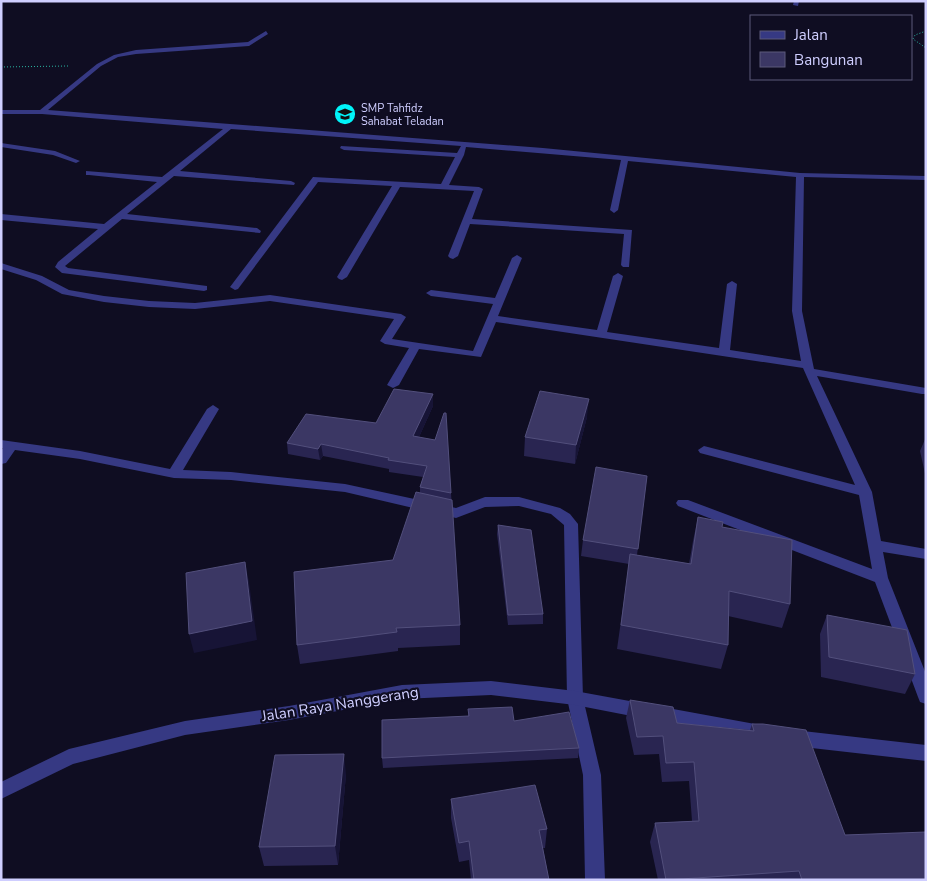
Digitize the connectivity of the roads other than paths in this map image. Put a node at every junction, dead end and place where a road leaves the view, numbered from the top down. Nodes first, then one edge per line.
1 (266, 34) dead end
2 (1, 112) edge
3 (42, 112) junction
4 (229, 127) junction
5 (465, 144) junction
6 (1, 145) edge
7 (344, 148) dead end
8 (460, 155) junction
9 (625, 158) junction
10 (76, 161) dead end
11 (89, 173) dead end
12 (172, 173) junction
13 (800, 175) junction
14 (926, 178) edge
15 (164, 180) junction
16 (291, 183) dead end
17 (398, 184) junction
18 (444, 186) junction
19 (614, 210) dead end
20 (119, 216) junction
21 (1, 217) edge
22 (467, 221) junction
23 (105, 227) junction
24 (257, 231) dead end
25 (453, 256) dead end
26 (517, 258) dead end
27 (626, 265) dead end
28 (1, 266) edge
29 (618, 276) dead end
30 (342, 277) dead end
31 (732, 284) dead end
32 (235, 287) dead end
33 (204, 288) dead end
34 (432, 293) dead end
35 (499, 302) junction
36 (492, 318) junction
37 (601, 334) junction
38 (416, 346) junction
39 (724, 353) junction
40 (809, 368) junction
41 (392, 385) dead end
42 (922, 391) dead end
43 (213, 409) dead end
44 (7, 445) edge
45 (704, 450) dead end
46 (1, 460) edge
47 (174, 474) junction
48 (865, 492) junction
49 (683, 503) dead end
50 (875, 545) junction
51 (926, 554) edge
52 (881, 578) junction
53 (926, 697) edge
54 (575, 698) junction
55 (926, 753) edge
56 (1, 791) edge
57 (595, 880) edge

1 - 3 street
2 - 3 street
3 - 4 street
4 - 5 street
4 - 12 street
5 - 8 street
5 - 9 street
6 - 10 street
7 - 8 street
8 - 18 street
9 - 13 street
9 - 19 street
11 - 15 street
12 - 15 street
12 - 16 street
13 - 14 street
13 - 40 street
15 - 20 street
17 - 18 street
17 - 30 street
17 - 32 street
18 - 22 street
20 - 23 street
20 - 24 street
21 - 23 street
22 - 25 street
22 - 27 street
23 - 33 street
26 - 35 street
28 - 38 street
29 - 37 street
31 - 39 street
34 - 35 street
35 - 36 street
36 - 37 street
36 - 38 street
37 - 39 street
38 - 41 street
39 - 40 street
40 - 42 street
40 - 48 street
43 - 47 street
44 - 46 street
44 - 47 street
45 - 48 street
47 - 54 street
48 - 50 street
49 - 52 street
50 - 51 street
50 - 52 street
52 - 53 street
54 - 55 street, Jalan Raya Nanggerang
54 - 56 street, Jalan Raya Nanggerang
54 - 57 street

